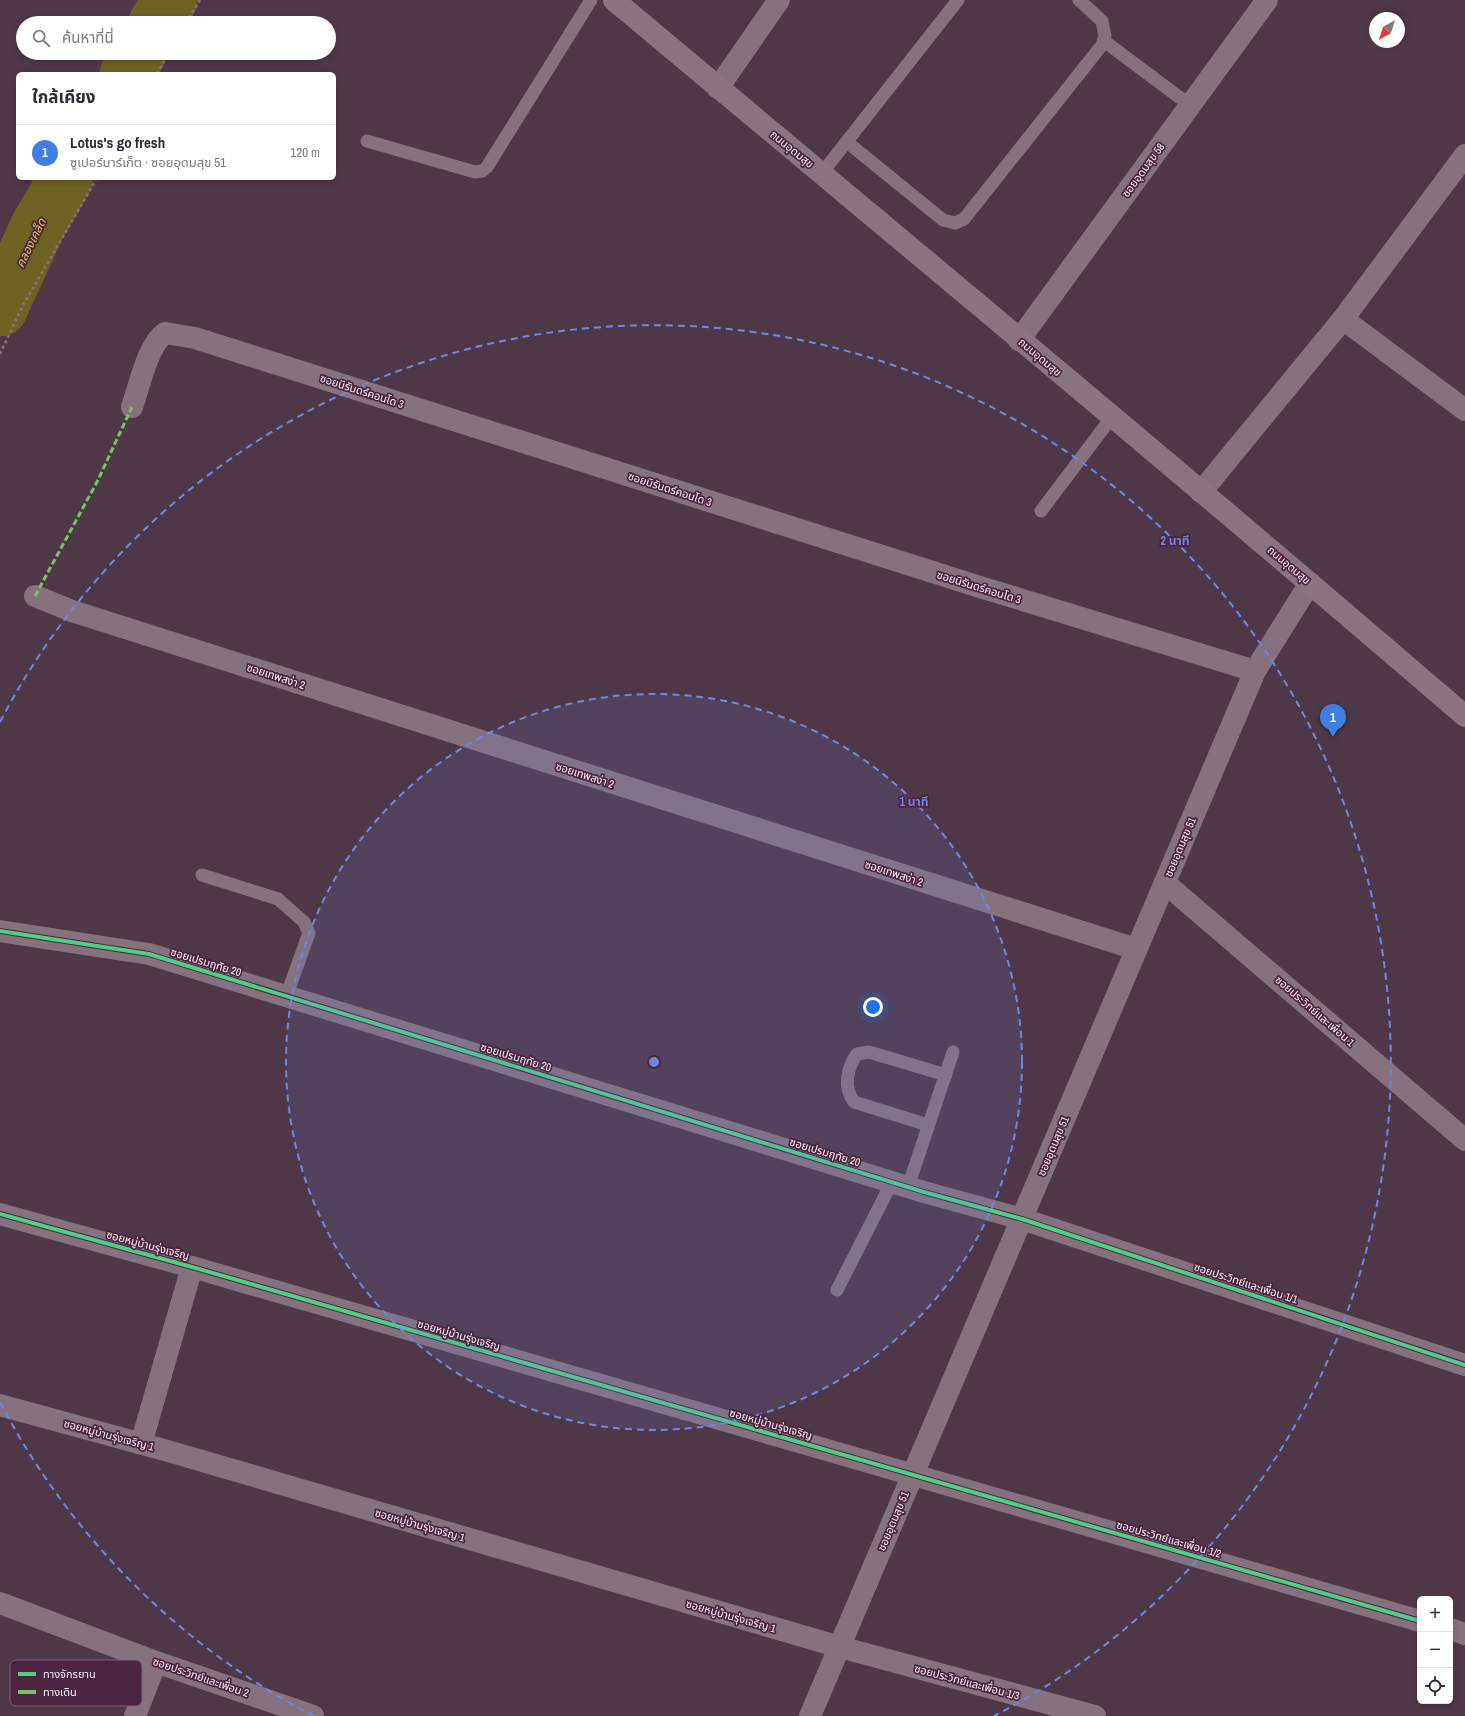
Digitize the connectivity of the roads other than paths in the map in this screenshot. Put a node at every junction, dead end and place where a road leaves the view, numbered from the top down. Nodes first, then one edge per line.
1 (591, 0) edge
2 (614, 0) edge
3 (779, 0) edge
4 (958, 0) edge
5 (1079, 0) edge
6 (1266, 0) edge
7 (1104, 41) junction
8 (718, 88) junction
9 (1191, 106) junction
10 (367, 141) dead end
11 (847, 142) junction
12 (1465, 155) edge
13 (822, 173) junction
14 (1343, 319) junction
15 (1019, 340) junction
16 (132, 407) dead end
17 (1465, 410) edge
18 (1112, 417) junction
19 (1201, 492) junction
20 (1041, 512) dead end
21 (1310, 583) junction
22 (35, 596) dead end
23 (1255, 670) junction
24 (1465, 716) edge
25 (202, 875) dead end
26 (1165, 882) junction
27 (0, 931) edge
28 (1136, 949) junction
29 (286, 997) junction
30 (953, 1052) dead end
31 (946, 1075) junction
32 (928, 1125) junction
33 (1465, 1140) edge
34 (900, 1184) junction
35 (0, 1214) edge
36 (1022, 1219) junction
37 (192, 1267) junction
38 (837, 1290) dead end
39 (1465, 1365) edge
40 (0, 1405) edge
41 (141, 1444) junction
42 (913, 1475) junction
43 (0, 1603) edge
44 (1417, 1620) edge
45 (1453, 1630) edge
46 (1465, 1634) edge
47 (840, 1647) junction
48 (156, 1662) junction
49 (142, 1696) edge
50 (138, 1706) edge
51 (134, 1716) edge
52 (313, 1716) edge
53 (810, 1716) edge
54 (1095, 1716) edge

1 - 10 lane
2 - 8 main road, ถนนอุดมสุข
3 - 8 street
4 - 11 lane
5 - 7 lane
6 - 9 street, ซอยอุดมสุข 58
7 - 9 lane
7 - 11 lane
8 - 13 main road, ถนนอุดมสุข
9 - 15 street, ซอยอุดมสุข 58
11 - 13 lane
12 - 14 street
13 - 15 main road, ถนนอุดมสุข
14 - 17 street
14 - 19 street
15 - 18 main road, ถนนอุดมสุข
16 - 23 street, ซอยนิรันดร์คอนโด 3
18 - 19 main road, ถนนอุดมสุข
18 - 20 lane
19 - 21 main road, ถนนอุดมสุข
21 - 23 street, ซอยอุดมสุข 51
21 - 24 main road, ถนนอุดมสุข
22 - 28 street, ซอยเทพสง่า 2
23 - 26 street, ซอยอุดมสุข 51
25 - 29 lane
26 - 28 street, ซอยอุดมสุข 51
26 - 33 street, ซอยประวิทย์และเพื่อน 1
27 - 29 street, ซอยเปรมฤทัย 20
28 - 36 street, ซอยอุดมสุข 51
29 - 34 street, ซอยเปรมฤทัย 20
30 - 31 lane
31 - 32 lane
31 - 32 lane
32 - 34 lane
34 - 36 street, ซอยเปรมฤทัย 20
34 - 38 lane
35 - 37 street, ซอยหมู่บ้านรุ่งเจริญ
36 - 39 street, ซอยประวิทย์และเพื่อน 1/1
36 - 42 street, ซอยอุดมสุข 51
37 - 41 street
37 - 42 street, ซอยหมู่บ้านรุ่งเจริญ
40 - 41 street, ซอยหมู่บ้านรุ่งเจริญ 1
41 - 47 street, ซอยหมู่บ้านรุ่งเจริญ 1
42 - 44 street, ซอยประวิทย์และเพื่อน 1/2
42 - 47 street, ซอยอุดมสุข 51
43 - 48 street, ซอยประวิทย์และเพื่อน 2
45 - 46 street
47 - 53 street, ซอยอุดมสุข 51
47 - 54 street, ซอยประวิทย์และเพื่อน 1/3
48 - 49 street
48 - 52 street, ซอยประวิทย์และเพื่อน 2
50 - 51 street

